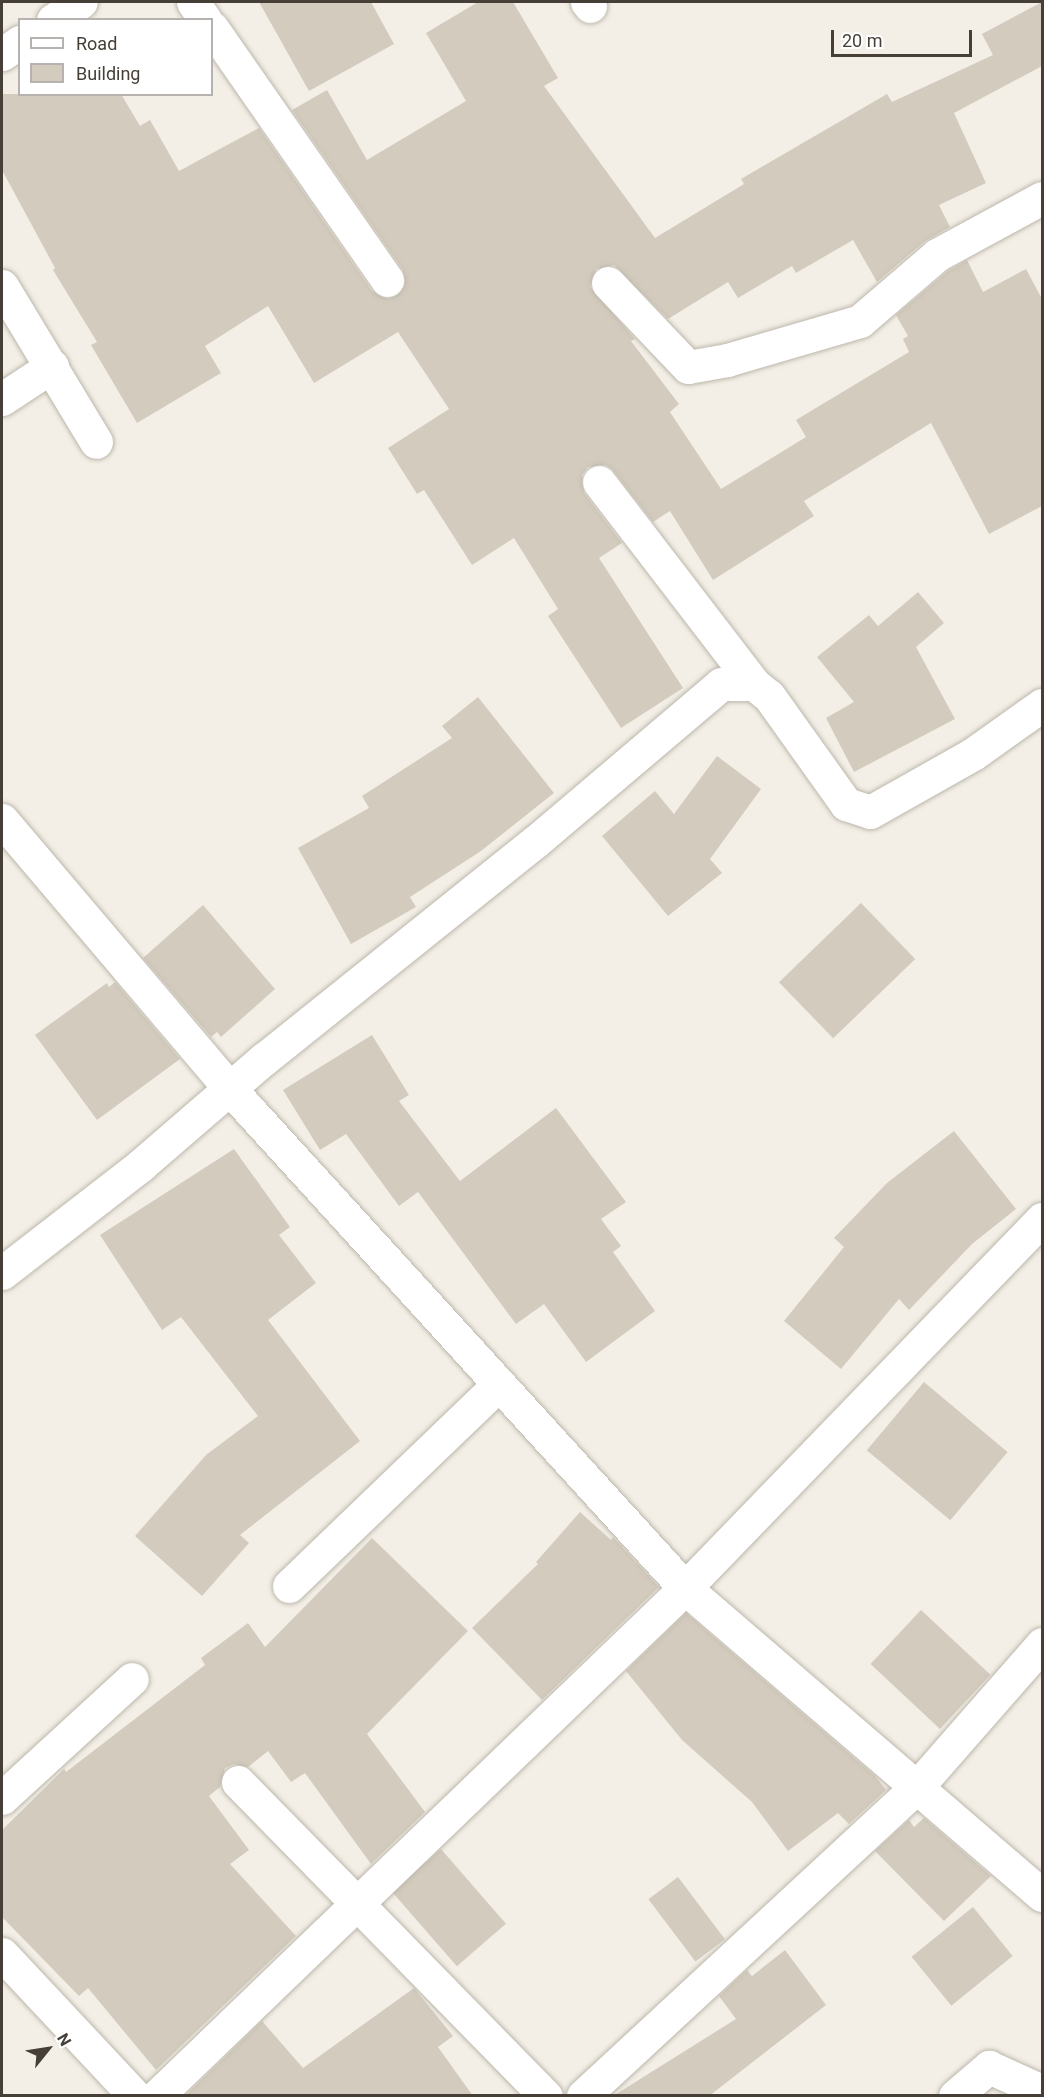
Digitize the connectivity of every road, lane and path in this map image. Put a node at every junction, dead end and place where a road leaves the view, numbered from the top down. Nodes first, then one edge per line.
1 (81, 2) edge
2 (193, 2) edge
3 (57, 18) edge
4 (205, 18) edge
5 (213, 29) edge
6 (18, 43) edge
7 (2, 54) edge
8 (1042, 198) edge
9 (387, 280) dead end
10 (608, 283) dead end
11 (2, 286) edge
12 (52, 366) junction
13 (2, 399) edge
14 (96, 442) dead end
15 (599, 482) dead end
16 (754, 684) junction
17 (1042, 705) edge
18 (2, 820) edge
19 (230, 1089) junction
20 (1042, 1219) edge
21 (2, 1273) edge
22 (499, 1384) junction
23 (289, 1586) dead end
24 (685, 1588) junction
25 (1042, 1644) edge
26 (132, 1679) dead end
27 (238, 1782) dead end
28 (917, 1787) junction
29 (2, 1798) edge
30 (1042, 1895) edge
31 (359, 1902) junction
32 (2, 1954) edge
33 (1042, 2091) edge
34 (135, 2096) edge
35 (157, 2096) edge
36 (546, 2096) edge
37 (583, 2096) edge
38 (955, 2096) edge

1 - 3 street
2 - 4 street
5 - 9 street
6 - 7 street
8 - 10 street
11 - 12 street
12 - 13 street
12 - 14 street
15 - 16 street
16 - 17 street
16 - 19 street
18 - 19 street
19 - 21 street
19 - 22 street
20 - 24 street
22 - 23 street
22 - 24 street
24 - 28 street
24 - 31 street
25 - 28 street
26 - 29 street
27 - 31 street
28 - 30 street
28 - 37 street
31 - 35 street
31 - 36 street
32 - 34 street
33 - 38 street

